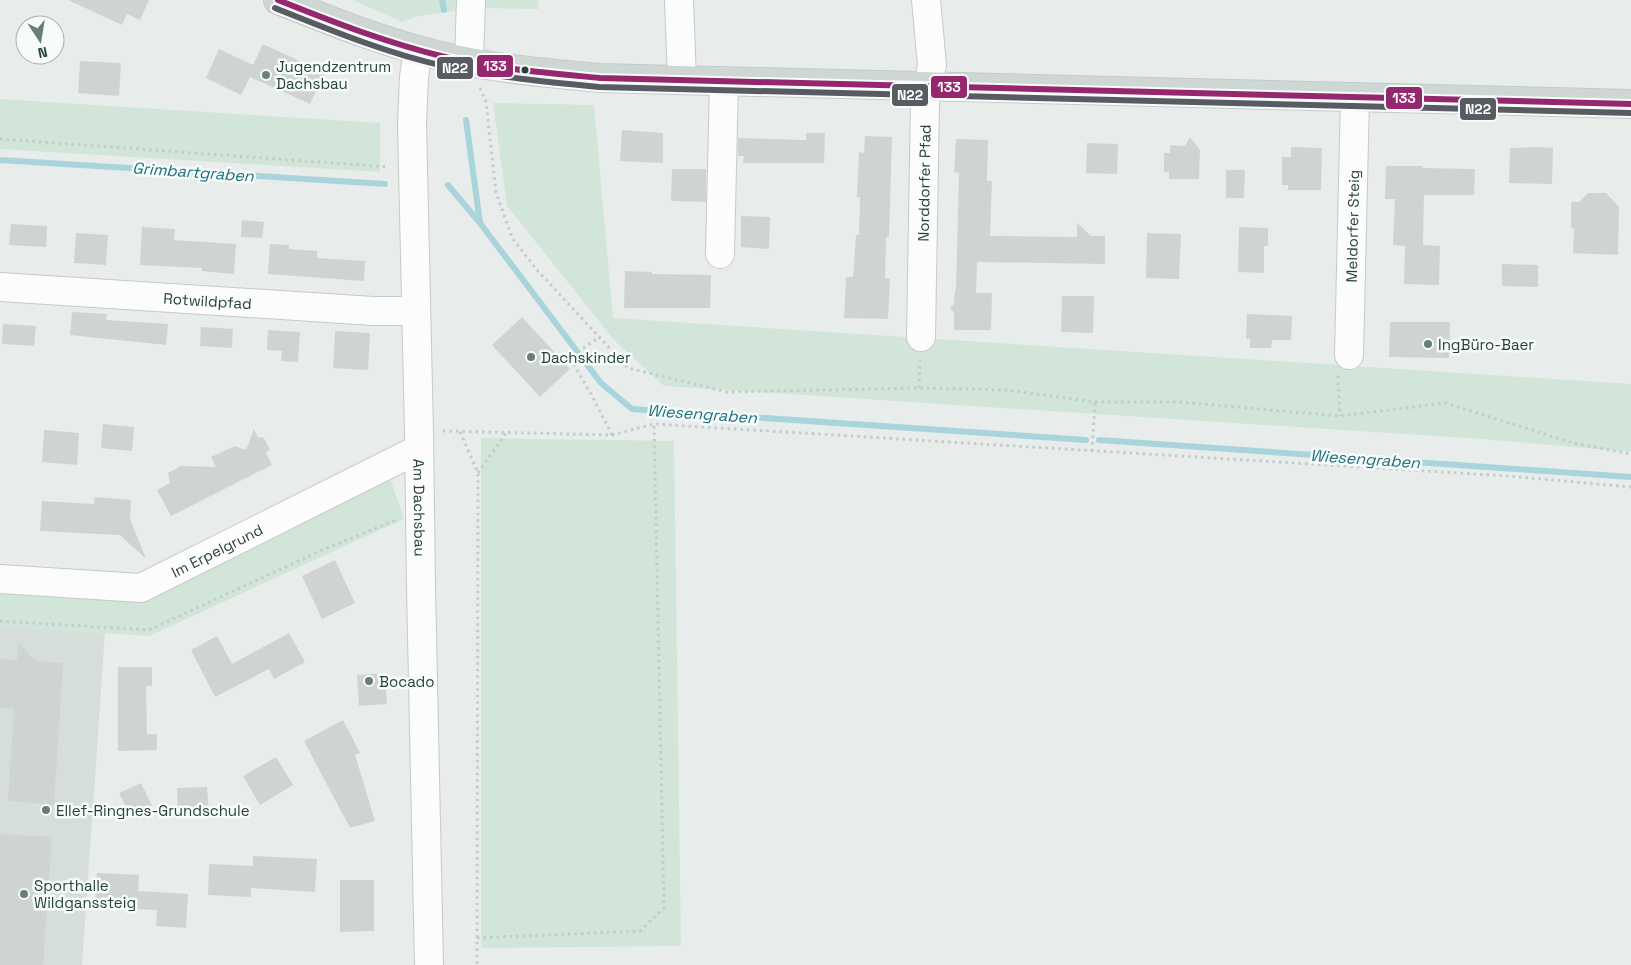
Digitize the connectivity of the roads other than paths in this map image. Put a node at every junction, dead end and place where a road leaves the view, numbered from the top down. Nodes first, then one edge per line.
1 (278, 0) edge
2 (471, 0) edge
3 (679, 0) edge
4 (926, 0) edge
5 (418, 50) junction
6 (469, 62) junction
7 (682, 80) junction
8 (724, 81) junction
9 (928, 86) junction
10 (1355, 97) junction
11 (1631, 104) edge
12 (720, 254) dead end
13 (0, 286) edge
14 (416, 311) junction
15 (921, 337) dead end
16 (1349, 355) road end
17 (419, 440) junction
18 (0, 579) edge
19 (429, 965) edge

1 - 5 main road
2 - 6 street
3 - 7 street
4 - 9 street, Norddorfer Pfad
5 - 6 main road
5 - 14 street, Am Dachsbau
6 - 7 main road
7 - 8 main road
8 - 9 main road
8 - 12 street
9 - 10 main road
9 - 15 street, Norddorfer Pfad
10 - 11 main road
10 - 16 street, Meldorfer Steig
13 - 14 street, Rotwildpfad
14 - 17 street, Am Dachsbau
17 - 18 street, Im Erpelgrund
17 - 19 street, Am Dachsbau

